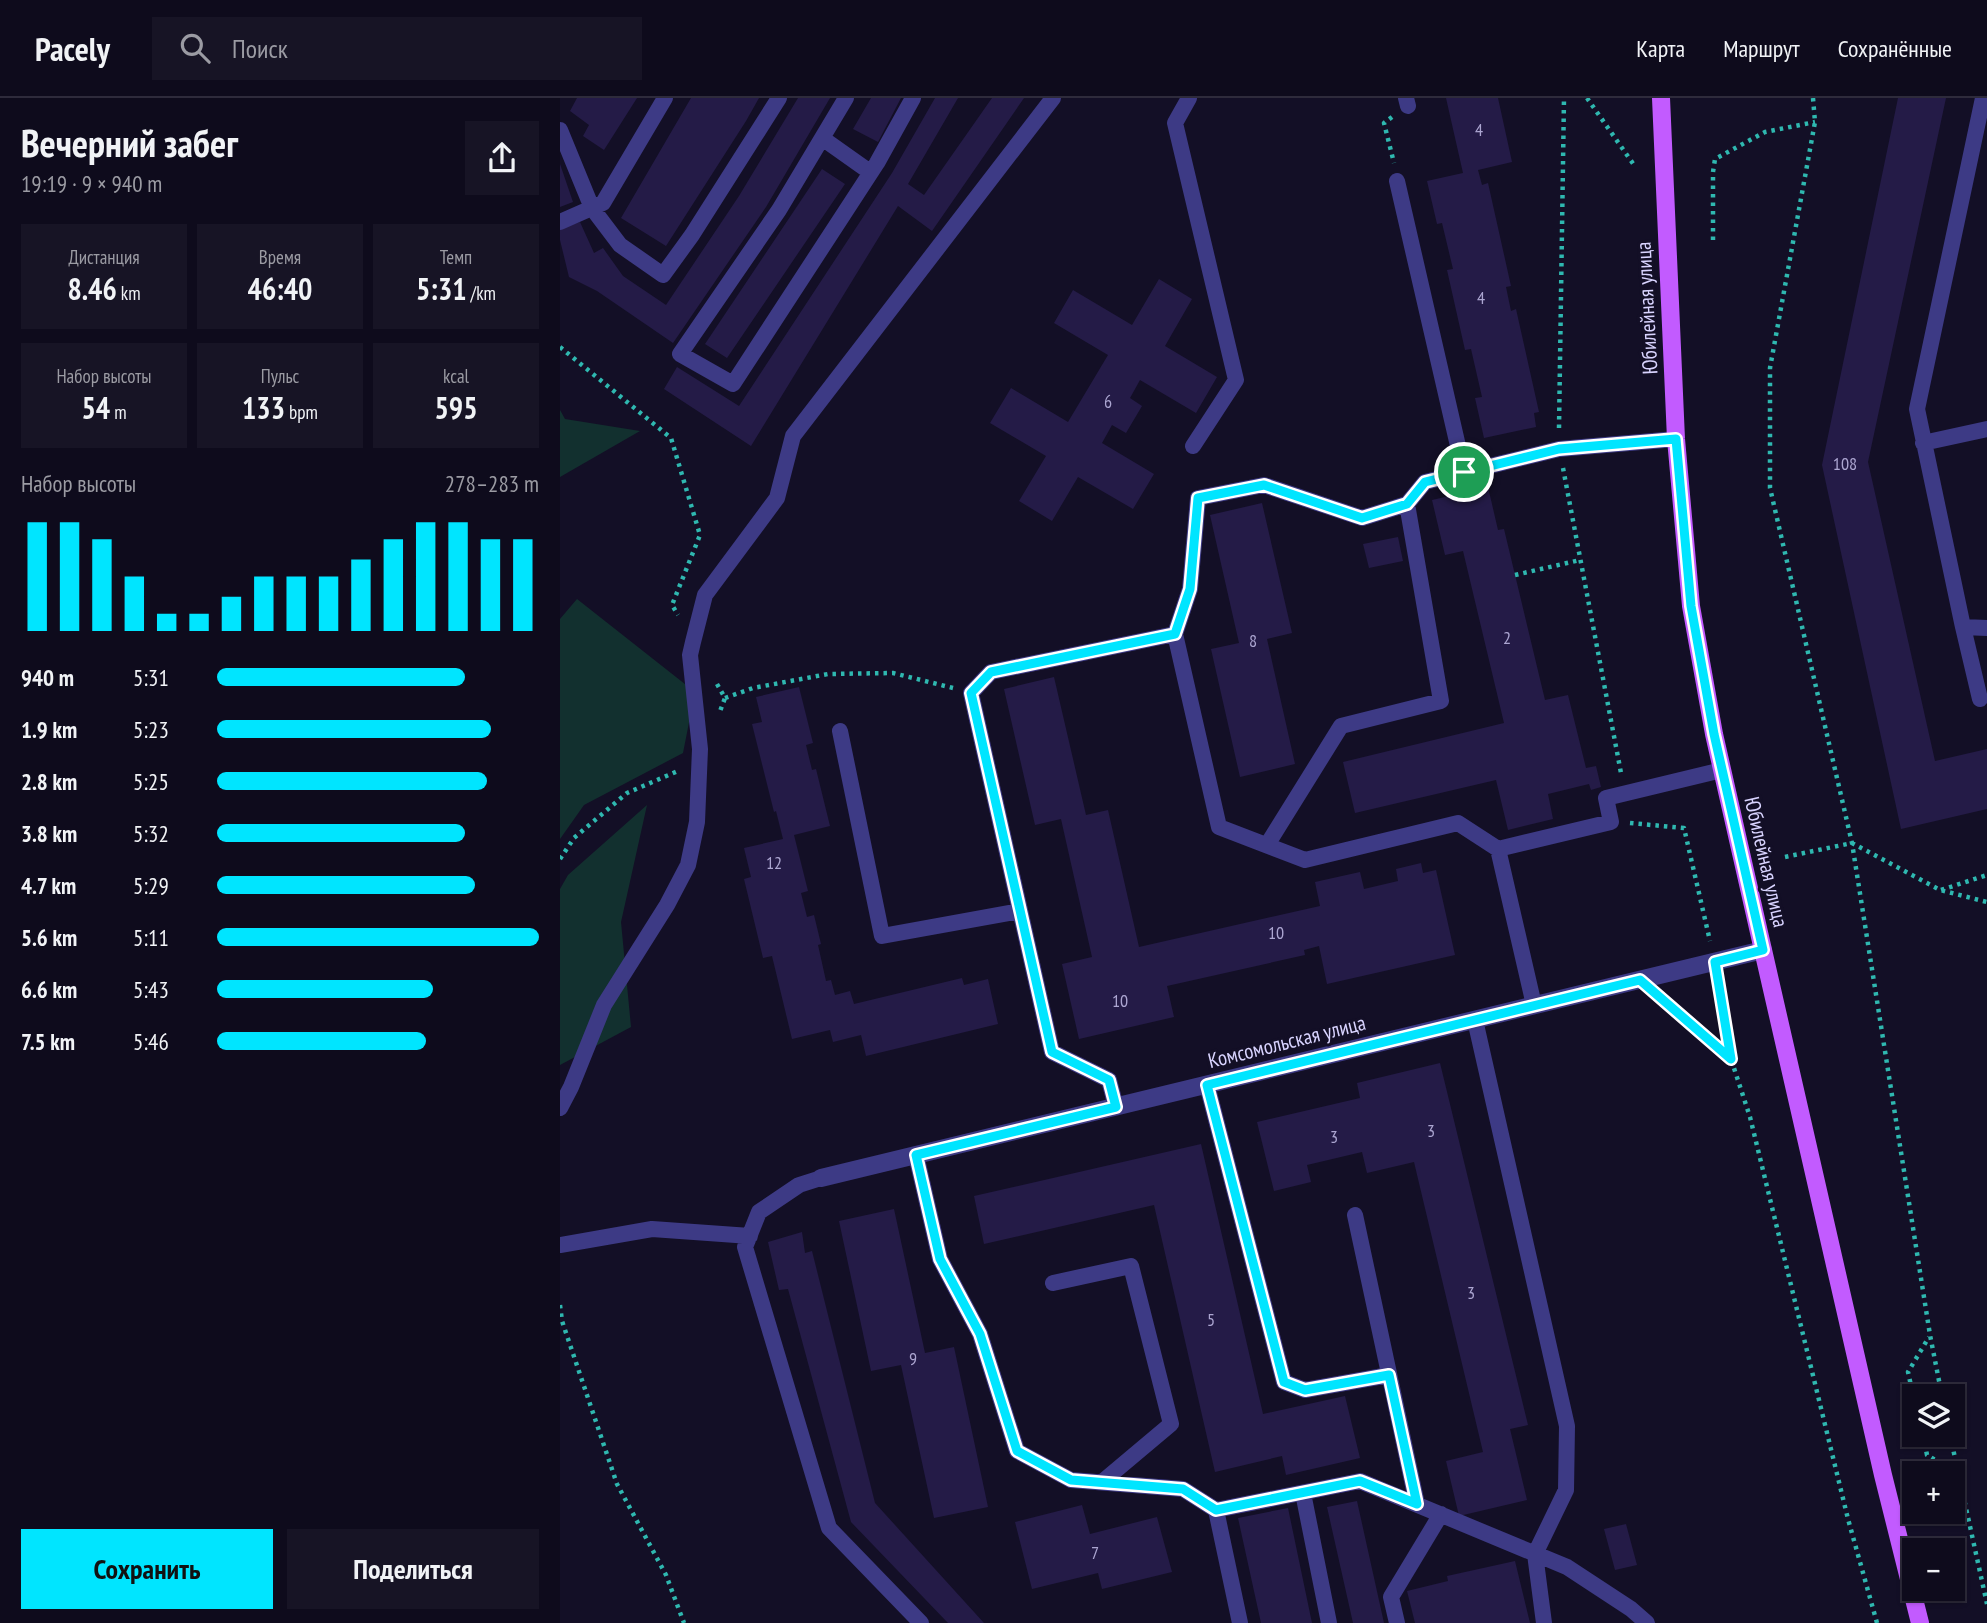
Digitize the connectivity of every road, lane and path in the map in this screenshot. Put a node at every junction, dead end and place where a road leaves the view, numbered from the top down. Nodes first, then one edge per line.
1 (665, 98) edge
2 (779, 98) edge
3 (846, 98) edge
4 (913, 98) edge
5 (1053, 98) edge
6 (1189, 98) edge
7 (1587, 98) edge
8 (1661, 98) edge
9 (1813, 98) edge
10 (1983, 98) edge
11 (1384, 122) dead end
12 (1815, 122) junction
13 (560, 130) edge
14 (822, 138) junction
15 (1391, 150) dead end
16 (1634, 165) dead end
17 (870, 172) junction
18 (1398, 181) dead end
19 (592, 208) junction
20 (560, 222) edge
21 (1713, 240) dead end
22 (560, 347) edge
23 (1987, 429) edge
24 (1676, 439) junction
25 (1923, 443) junction
26 (1193, 446) dead end
27 (1464, 472) junction
28 (1407, 504) junction
29 (1580, 560) dead end
30 (1515, 575) dead end
31 (1963, 627) junction
32 (1987, 628) edge
33 (1175, 634) junction
34 (693, 642) junction
35 (712, 676) dead end
36 (971, 693) junction
37 (725, 698) junction
38 (1980, 699) dead end
39 (840, 731) dead end
40 (700, 749) junction
41 (1722, 770) junction
42 (1611, 822) junction
43 (1852, 844) junction
44 (1267, 845) junction
45 (1498, 849) junction
46 (1785, 857) dead end
47 (560, 859) edge
48 (1987, 875) edge
49 (1940, 890) junction
50 (1987, 902) edge
51 (1020, 911) junction
52 (1763, 950) junction
53 (1715, 962) junction
54 (1640, 980) junction
55 (1534, 1005) junction
56 (1475, 1020) junction
57 (1731, 1059) junction
58 (1207, 1085) junction
59 (1116, 1107) junction
60 (560, 1108) edge
61 (916, 1155) junction
62 (821, 1178) joint
63 (1354, 1215) dead end
64 (750, 1236) junction
65 (560, 1245) edge
66 (1053, 1283) dead end
67 (560, 1305) edge
68 (1930, 1335) junction
69 (1389, 1375) junction
70 (1911, 1384) edge
71 (1940, 1384) edge
72 (1925, 1447) edge
73 (1937, 1461) edge
74 (1102, 1482) junction
75 (1303, 1493) junction
76 (1417, 1504) junction
77 (1965, 1505) edge
78 (1216, 1510) junction
79 (1441, 1514) junction
80 (1535, 1554) junction
81 (1987, 1604) edge
82 (684, 1623) edge
83 (921, 1623) edge
84 (1240, 1623) edge
85 (1329, 1623) edge
86 (1397, 1623) edge
87 (1544, 1623) edge
88 (1647, 1623) edge
89 (1877, 1623) edge
90 (1920, 1623) edge

1 - 19 lane
2 - 19 lane
3 - 14 lane
4 - 17 lane
5 - 34 lane
6 - 26 lane
7 - 16 path
8 - 24 main road, Юбилейная улица
9 - 12 path
10 - 25 lane
11 - 15 path
12 - 21 path
12 - 43 path
13 - 19 lane
14 - 17 lane
14 - 17 lane
18 - 27 lane
19 - 20 lane
22 - 34 path
23 - 25 lane
24 - 27 lane
24 - 41 main road, Юбилейная улица
25 - 31 lane
27 - 28 lane
28 - 33 lane
28 - 44 lane
29 - 30 path
31 - 32 lane
31 - 38 lane
33 - 36 lane
33 - 44 lane
34 - 40 lane
35 - 37 path
36 - 37 path
36 - 51 lane
37 - 40 path
39 - 51 lane
40 - 47 path
40 - 60 lane
41 - 42 lane
41 - 52 main road, Юбилейная улица
42 - 45 lane
42 - 53 path
43 - 46 path
43 - 49 path
43 - 68 path
44 - 45 lane
45 - 55 lane
48 - 49 path
49 - 50 path
51 - 59 lane
52 - 53 street, Комсомольская улица
52 - 90 main road, Юбилейная улица
53 - 54 street, Комсомольская улица
53 - 57 path
54 - 55 street, Комсомольская улица
54 - 57 path
55 - 56 street, Комсомольская улица
56 - 58 street, Комсомольская улица
56 - 80 lane
57 - 89 path
58 - 59 street, Комсомольская улица
58 - 69 lane
59 - 61 street, Комсомольская улица
61 - 62 street, Комсомольская улица
61 - 74 lane
62 - 64 lane
63 - 69 lane
64 - 65 lane
64 - 83 lane
66 - 74 lane
67 - 82 path
68 - 70 path
68 - 71 path
69 - 76 lane
72 - 73 path
74 - 78 lane
75 - 76 lane
75 - 78 lane
75 - 85 lane
76 - 79 lane
77 - 81 path
78 - 84 lane
79 - 80 lane
79 - 86 lane
80 - 87 lane
80 - 88 lane

